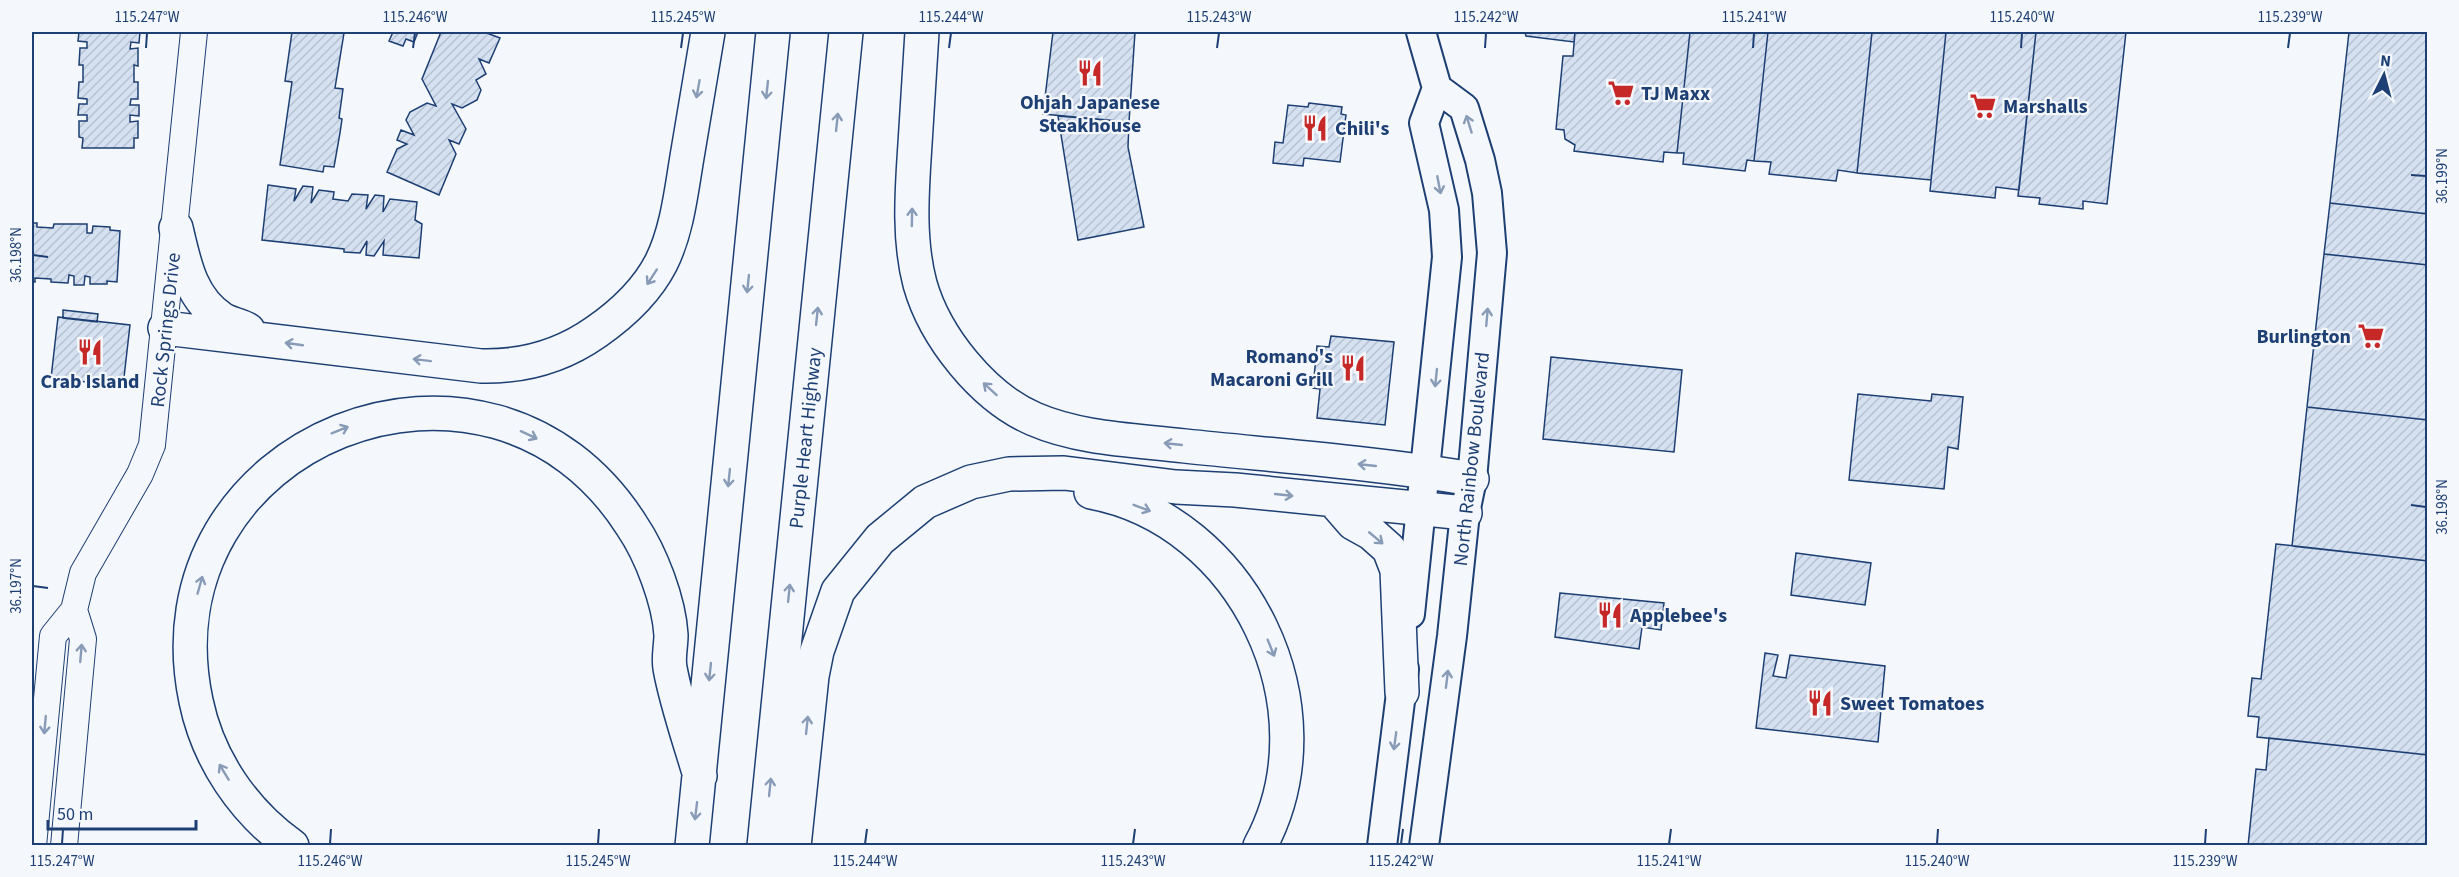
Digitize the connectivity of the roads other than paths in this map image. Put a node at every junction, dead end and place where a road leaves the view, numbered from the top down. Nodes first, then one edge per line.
1 (194, 32) edge
2 (708, 32) edge
3 (773, 32) edge
4 (846, 32) edge
5 (922, 32) edge
6 (1421, 32) edge
7 (1437, 88) junction
8 (176, 228) junction
9 (165, 328) junction
10 (255, 338) junction
11 (1425, 471) junction
12 (1472, 479) junction
13 (1333, 500) junction
14 (1421, 507) junction
15 (1465, 513) junction
16 (74, 610) junction
17 (824, 627) junction
18 (1402, 692) junction
19 (700, 776) junction
20 (33, 846) edge
21 (64, 846) edge
22 (292, 846) edge
23 (692, 846) edge
24 (764, 846) edge
25 (794, 846) edge
26 (1260, 846) edge
27 (1382, 846) edge
28 (1424, 846) edge

1 - 8 main road, Rock Springs Drive
2 -> 10 highway
3 -> 19 highway
24 -> 4 highway, Purple Heart Highway
11 -> 5 highway
6 - 7 main road
7 -> 11 main road
12 -> 7 main road, North Rainbow Boulevard
8 - 9 main road, Rock Springs Drive
8 - 10 highway
9 - 10 highway
9 - 16 main road, Rock Springs Drive
11 - 12 highway
11 - 14 main road
12 - 15 main road, North Rainbow Boulevard
13 - 14 highway
17 -> 13 highway
13 -> 18 highway
14 - 15 highway
14 - 18 main road
28 -> 15 main road, North Rainbow Boulevard
16 -> 20 main road, Rock Springs Drive
21 -> 16 main road, Rock Springs Drive
25 -> 17 highway
17 -> 26 highway
18 -> 27 main road
22 -> 19 highway
19 -> 23 highway

